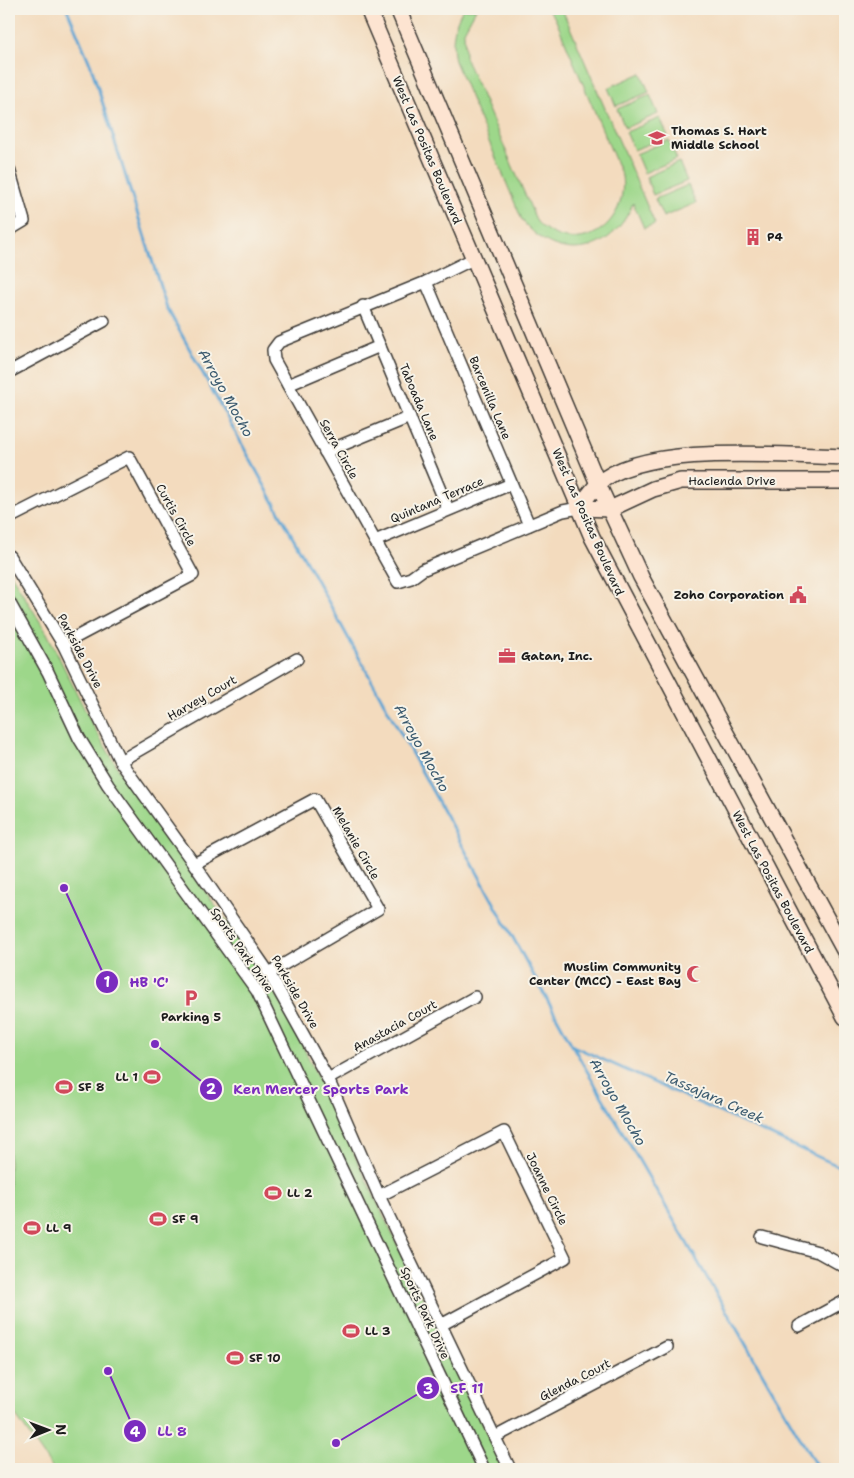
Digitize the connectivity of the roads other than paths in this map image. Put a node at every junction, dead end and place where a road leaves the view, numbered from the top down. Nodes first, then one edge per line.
1 (368, 9) edge
2 (398, 9) edge
3 (9, 169) edge
4 (9, 230) edge
5 (475, 258) junction
6 (426, 282) junction
7 (363, 306) junction
8 (104, 321) dead end
9 (380, 346) junction
10 (9, 372) edge
11 (288, 385) junction
12 (410, 417) junction
13 (326, 452) junction
14 (845, 457) edge
15 (845, 481) edge
16 (511, 484) junction
17 (598, 484) junction
18 (579, 508) junction
19 (448, 509) junction
20 (610, 510) junction
21 (9, 518) edge
22 (529, 525) junction
23 (375, 542) junction
24 (9, 556) edge
25 (9, 602) edge
26 (63, 644) junction
27 (297, 659) dead end
28 (120, 761) junction
29 (194, 864) junction
30 (845, 952) edge
31 (269, 972) junction
32 (475, 997) dead end
33 (845, 1017) edge
34 (328, 1079) junction
35 (379, 1196) junction
36 (762, 1237) dead end
37 (845, 1267) edge
38 (845, 1301) edge
39 (441, 1325) junction
40 (799, 1326) dead end
41 (667, 1347) dead end
42 (494, 1436) junction
43 (484, 1469) edge
44 (510, 1469) edge

1 - 5 main road, West Las Positas Boulevard
2 - 17 main road, West Las Positas Boulevard
3 - 4 street
5 - 6 street, Serra Circle
5 - 18 main road, West Las Positas Boulevard
6 - 7 street, Serra Circle
6 - 16 street, Barcenilla Lane
7 - 9 street, Taboada Lane
7 - 11 street, Serra Circle
8 - 10 street
9 - 11 street
9 - 12 street, Taboada Lane
11 - 13 street, Serra Circle
12 - 13 street
12 - 19 street, Taboada Lane
13 - 23 street, Serra Circle
14 - 17 main road, Hacienda Drive
15 - 20 main road, Hacienda Drive
16 - 19 street, Quintana Terrace
16 - 22 street, Barcenilla Lane
17 - 18 main road, Hacienda Drive
17 - 20 main road, West Las Positas Boulevard
18 - 20 main road, Hacienda Drive
18 - 22 street, Serra Circle
18 - 33 main road, West Las Positas Boulevard
19 - 23 street, Quintana Terrace
20 - 30 main road, West Las Positas Boulevard
21 - 26 street, Curtis Circle
22 - 23 street, Serra Circle
24 - 26 street, Parkside Drive
25 - 43 street, Sports Park Drive
26 - 28 street, Parkside Drive
27 - 28 street, Harvey Court
28 - 29 street, Parkside Drive
29 - 31 street, Parkside Drive
29 - 31 street, Melanie Circle
31 - 34 street, Parkside Drive
32 - 34 street, Anastacia Court
34 - 35 street, Parkside Drive
35 - 39 street, Parkside Drive
35 - 39 street, Joanne Circle
36 - 37 street
38 - 40 street
39 - 42 street, Parkside Drive
41 - 42 street, Glenda Court
42 - 44 street, Parkside Drive

